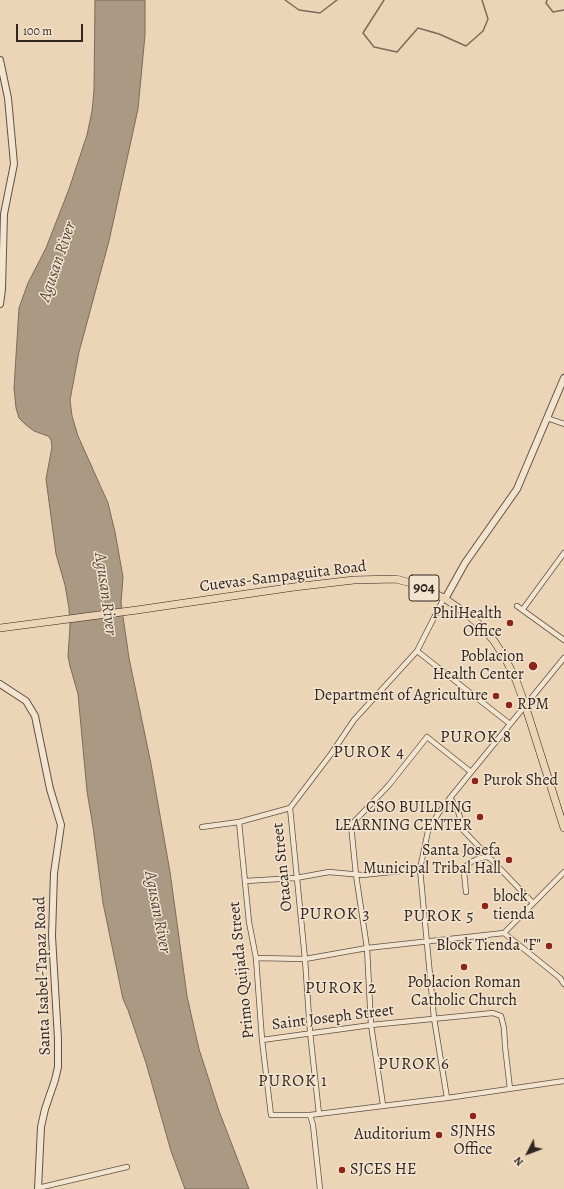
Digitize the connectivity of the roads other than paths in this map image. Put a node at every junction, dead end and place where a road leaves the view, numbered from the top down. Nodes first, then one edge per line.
1 (0, 60) edge
2 (0, 304) edge
3 (564, 378) edge
4 (547, 418) junction
5 (564, 424) edge
6 (564, 553) edge
7 (445, 598) junction
8 (518, 606) dead end
9 (523, 609) junction
10 (0, 628) edge
11 (564, 640) edge
12 (417, 651) junction
13 (564, 658) edge
14 (0, 684) edge
15 (525, 705) junction
16 (510, 724) junction
17 (471, 772) junction
18 (450, 798) junction
19 (290, 808) junction
20 (239, 822) junction
21 (202, 827) dead end
22 (564, 828) edge
23 (491, 858) junction
24 (420, 869) junction
25 (564, 872) edge
26 (356, 875) junction
27 (296, 878) junction
28 (245, 881) junction
29 (466, 892) dead end
30 (533, 903) junction
31 (504, 933) junction
32 (426, 942) junction
33 (367, 948) junction
34 (256, 958) junction
35 (305, 959) junction
36 (564, 984) edge
37 (434, 1018) junction
38 (371, 1025) junction
39 (310, 1032) junction
40 (262, 1040) junction
41 (564, 1081) edge
42 (510, 1089) junction
43 (448, 1098) junction
44 (383, 1105) junction
45 (319, 1114) junction
46 (310, 1115) junction
47 (126, 1167) dead end
48 (38, 1188) edge
49 (320, 1189) edge

1 - 2 street
3 - 4 street
4 - 5 street
4 - 7 street
6 - 9 street
7 - 10 main road, Cuevas-Sampaguita Road / 904
7 - 12 street
7 - 15 main road, Cuevas-Sampaguita Road / 904
8 - 9 street
9 - 11 street
12 - 16 street
12 - 19 street
13 - 15 street
14 - 48 street, Santa Isabel-Tapaz Road
15 - 16 street
15 - 22 main road, Cuevas-Sampaguita Road / 904
16 - 17 street
17 - 18 street
17 - 26 street
18 - 23 street
18 - 24 street
19 - 20 street
19 - 27 street, Otacan Street
20 - 21 street
20 - 28 street, Primo Quijada Street
23 - 29 street
23 - 30 street
24 - 26 street
24 - 32 street
25 - 30 street
26 - 27 street
26 - 33 street
27 - 28 street
27 - 35 street, Otacan Street
28 - 34 street, Primo Quijada Street
30 - 31 street
31 - 32 street
31 - 36 street
32 - 33 street
32 - 37 street
33 - 35 street
33 - 38 street
34 - 35 street
34 - 40 street, Primo Quijada Street
35 - 39 street, Otacan Street
37 - 38 street, Saint Joseph Street
37 - 42 street, Saint Joseph Street
37 - 43 street
38 - 39 street, Saint Joseph Street
38 - 44 street
39 - 40 street, Saint Joseph Street
39 - 45 street, Otacan Street
40 - 46 street, Primo Quijada Street
41 - 42 street
42 - 43 street
43 - 44 street
44 - 45 street
45 - 46 street
46 - 49 street
47 - 48 street

